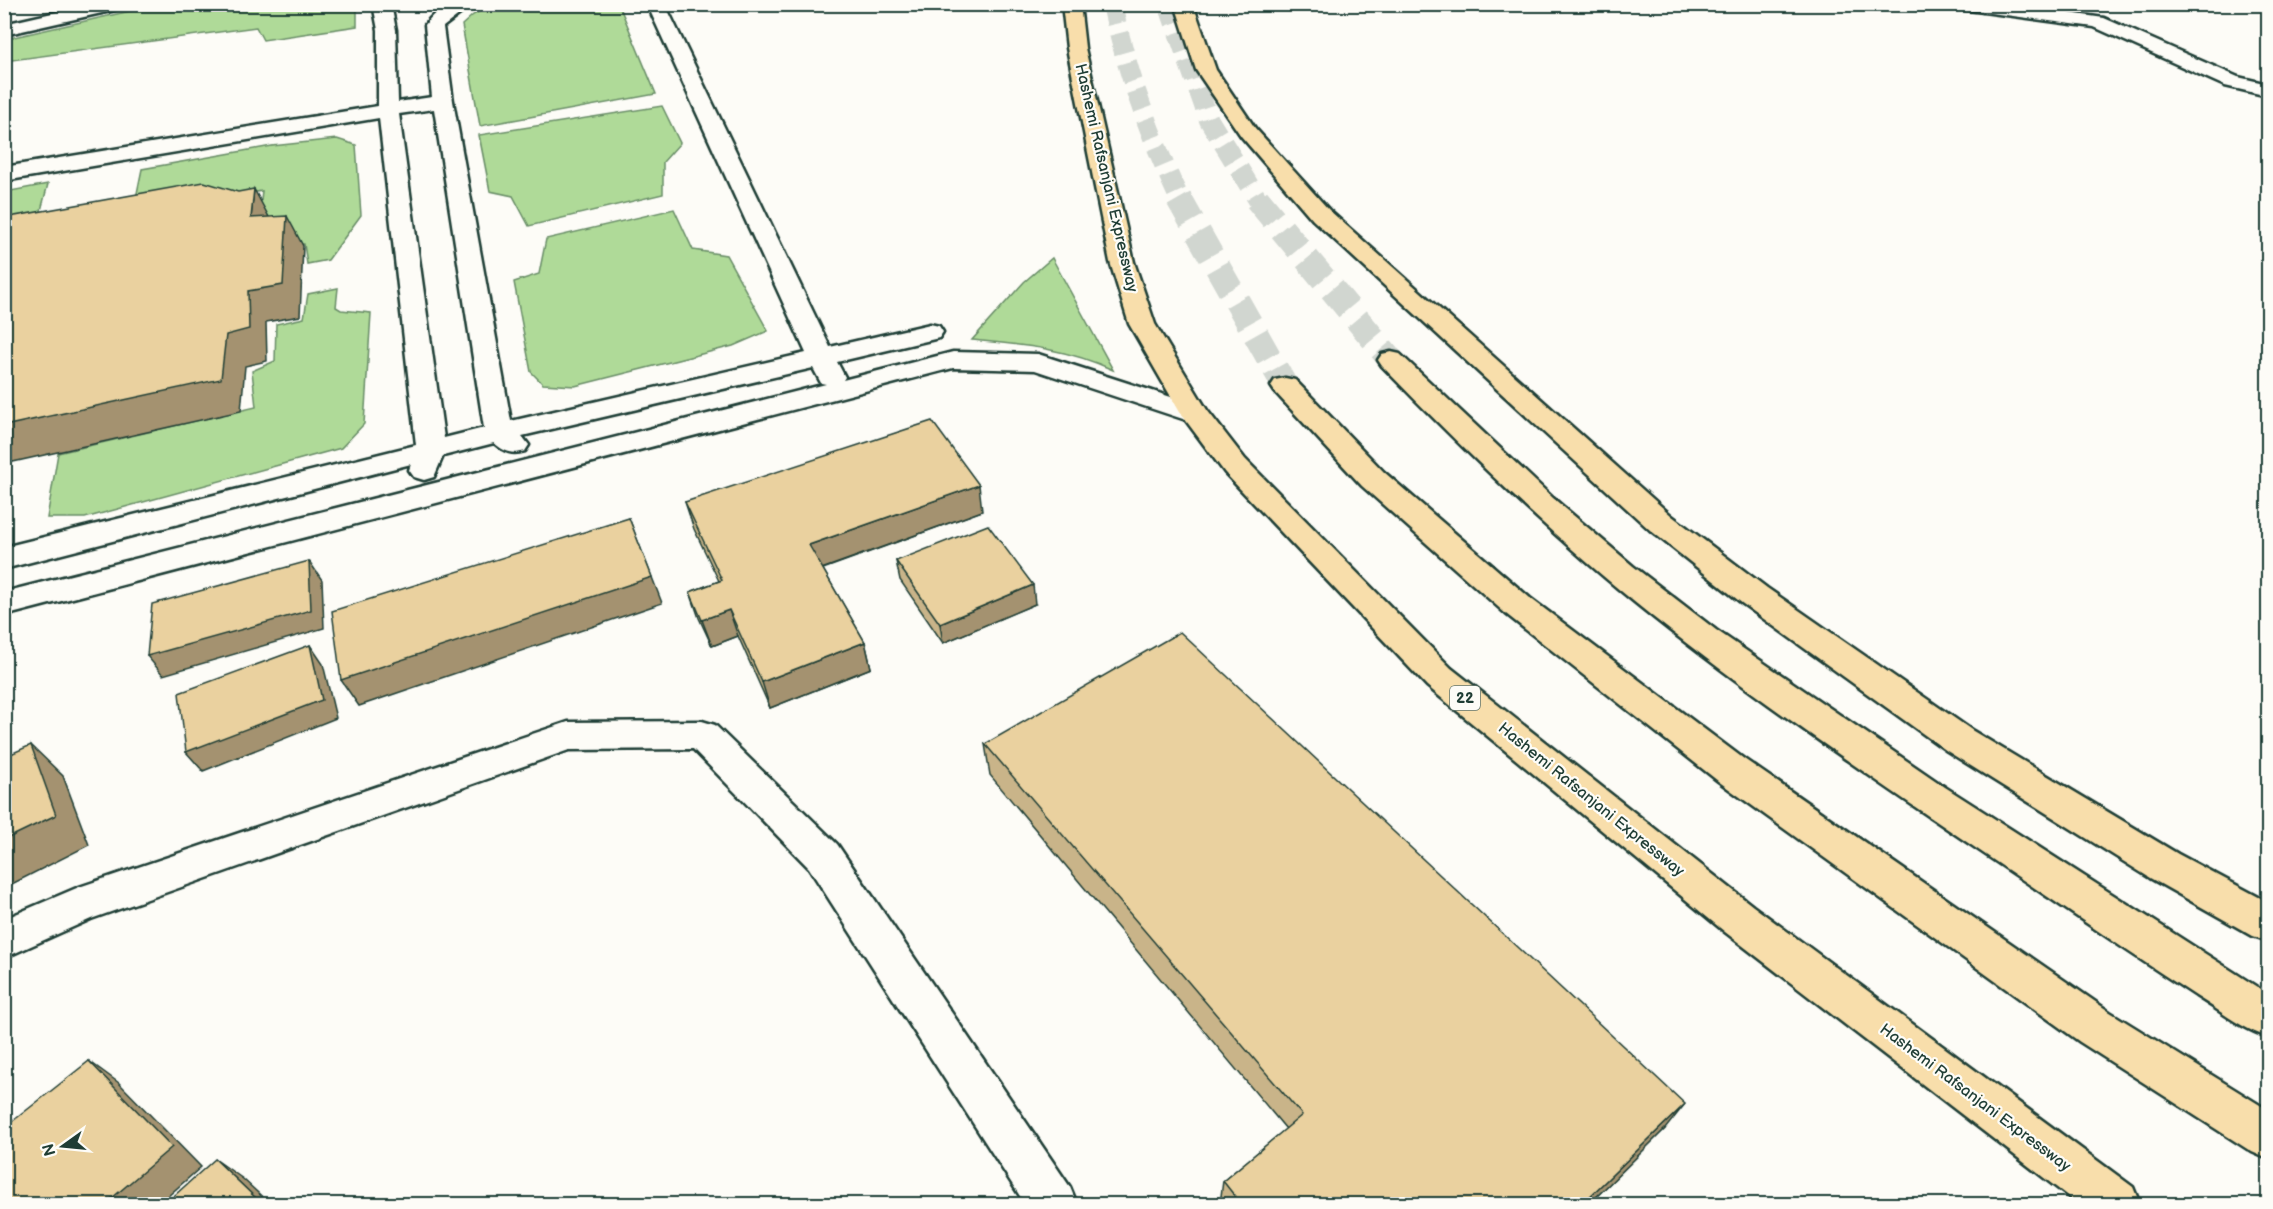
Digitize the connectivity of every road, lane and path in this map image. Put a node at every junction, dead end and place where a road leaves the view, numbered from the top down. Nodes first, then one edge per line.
1 (118, 4) edge
2 (382, 4) edge
3 (464, 4) edge
4 (656, 4) edge
5 (1071, 4) edge
6 (1184, 4) edge
7 (1961, 4) edge
8 (4, 30) edge
9 (2268, 90) edge
10 (443, 101) junction
11 (388, 110) junction
12 (4, 174) edge
13 (930, 332) dead end
14 (824, 358) junction
15 (1390, 360) tunnel mouth
16 (1285, 386) tunnel mouth
17 (837, 390) junction
18 (1195, 414) junction
19 (499, 433) junction
20 (431, 450) junction
21 (505, 474) junction
22 (440, 492) junction
23 (4, 558) edge
24 (4, 604) edge
25 (2268, 923) edge
26 (4, 939) edge
27 (2268, 1017) edge
28 (2268, 1136) edge
29 (1053, 1204) edge
30 (2116, 1204) edge

1 - 8 street
2 - 11 street
3 - 10 street
4 - 14 street
5 - 18 highway, Hashemi Rafsanjani Expressway / 22
6 - 25 highway
7 - 9 street
10 - 11 street
10 - 19 street
11 - 12 street
11 - 20 street
13 - 14 street
14 - 17 street
14 - 19 street
15 - 27 highway
16 - 28 highway
17 - 18 street
17 - 21 street
18 - 30 highway, Hashemi Rafsanjani Expressway / 22
19 - 20 street
19 - 21 street
20 - 22 street
20 - 23 street
21 - 22 street
22 - 24 street
26 - 29 street

